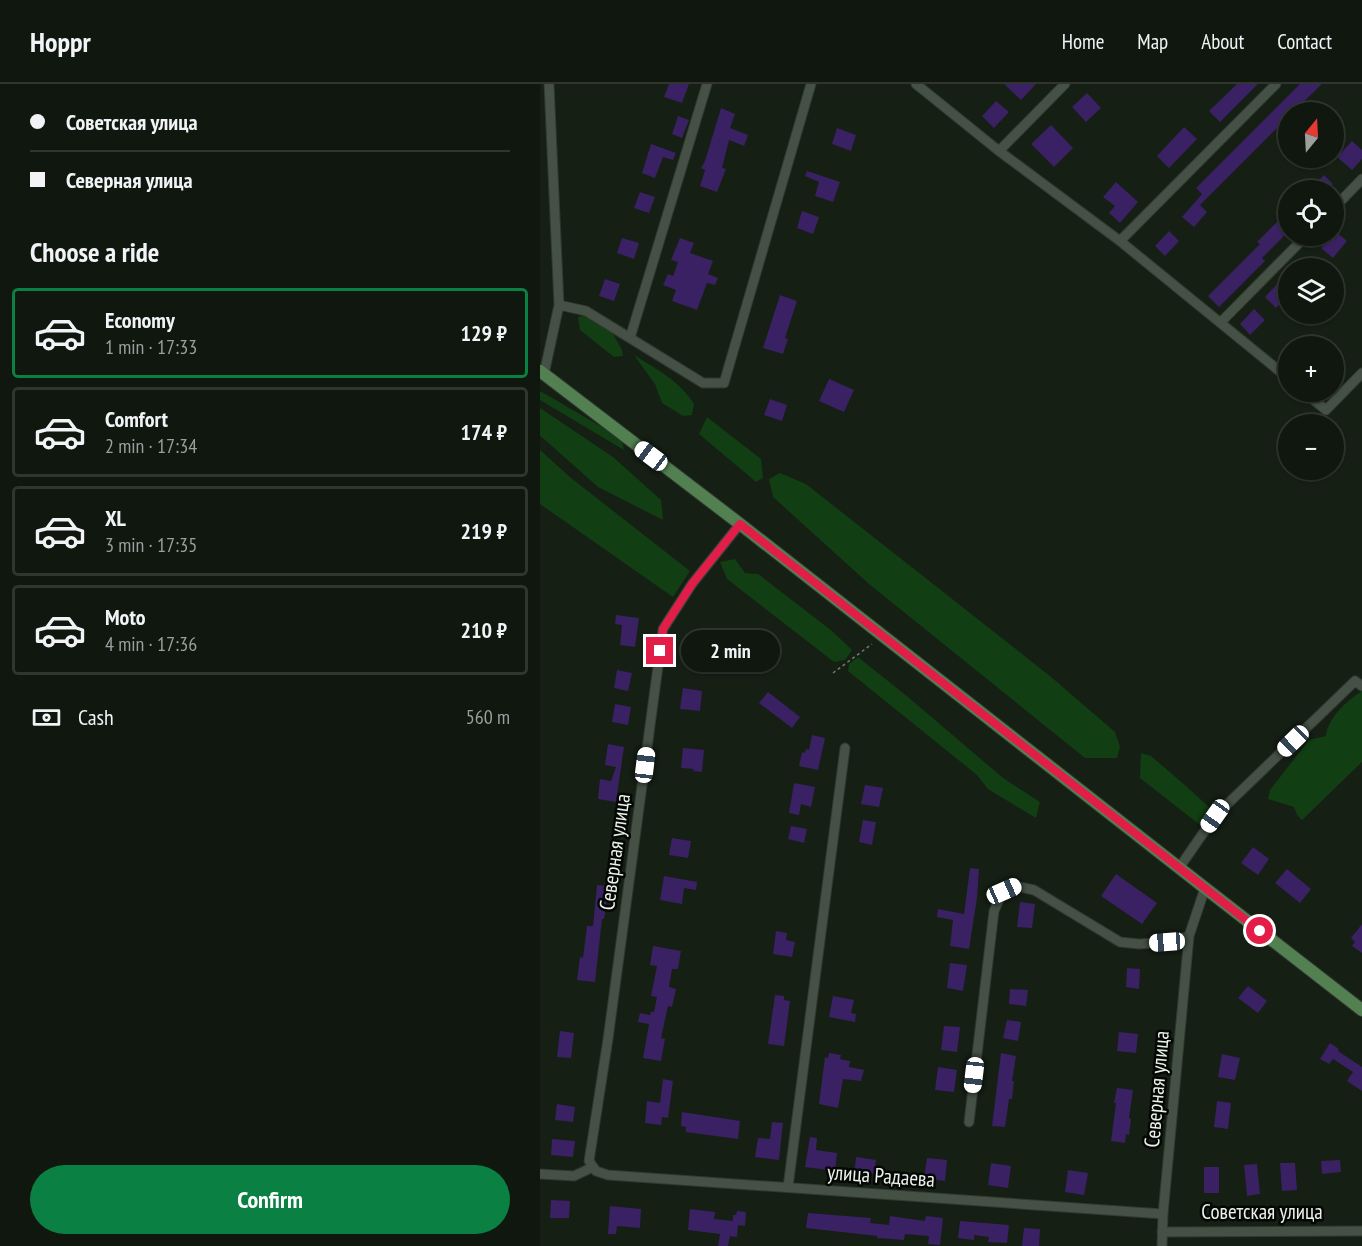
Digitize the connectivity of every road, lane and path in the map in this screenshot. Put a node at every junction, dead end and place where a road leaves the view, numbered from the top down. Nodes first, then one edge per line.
1 (549, 84) edge
2 (707, 84) edge
3 (811, 84) edge
4 (916, 84) edge
5 (1065, 84) edge
6 (1276, 84) edge
7 (999, 151) junction
8 (1362, 178) edge
9 (1344, 197) edge
10 (1120, 241) junction
11 (1296, 246) edge
12 (559, 305) junction
13 (1221, 322) junction
14 (630, 338) junction
15 (1278, 370) edge
16 (542, 373) edge
17 (1362, 373) edge
18 (1344, 392) edge
19 (1316, 402) edge
20 (1334, 402) edge
21 (740, 524) junction
22 (883, 636) junction
23 (833, 673) dead end
24 (1362, 686) edge
25 (845, 748) dead end
26 (1179, 868) junction
27 (1205, 888) junction
28 (1190, 936) junction
29 (1362, 1010) edge
30 (969, 1122) dead end
31 (595, 1169) junction
32 (540, 1174) edge
33 (788, 1187) junction
34 (1163, 1214) junction
35 (1362, 1230) edge
36 (1162, 1232) junction
37 (1162, 1246) edge

1 - 12 street
2 - 14 street
3 - 14 street
4 - 7 street
5 - 7 street
6 - 10 street
7 - 10 street
8 - 9 street
10 - 13 street
11 - 13 street
12 - 14 street
12 - 16 street
13 - 15 street
16 - 21 main road
17 - 18 street
19 - 20 street
21 - 22 main road
21 - 31 street, Северная улица
22 - 23 path
22 - 26 main road
24 - 26 street
25 - 33 street
26 - 27 main road
27 - 28 street, Северная улица
27 - 29 main road
28 - 30 street
28 - 34 street, Северная улица
31 - 32 street
31 - 33 street, улица Радаева
33 - 34 street, улица Радаева
34 - 36 street, Северная улица
35 - 36 street, Советская улица
36 - 37 street, Северная улица

